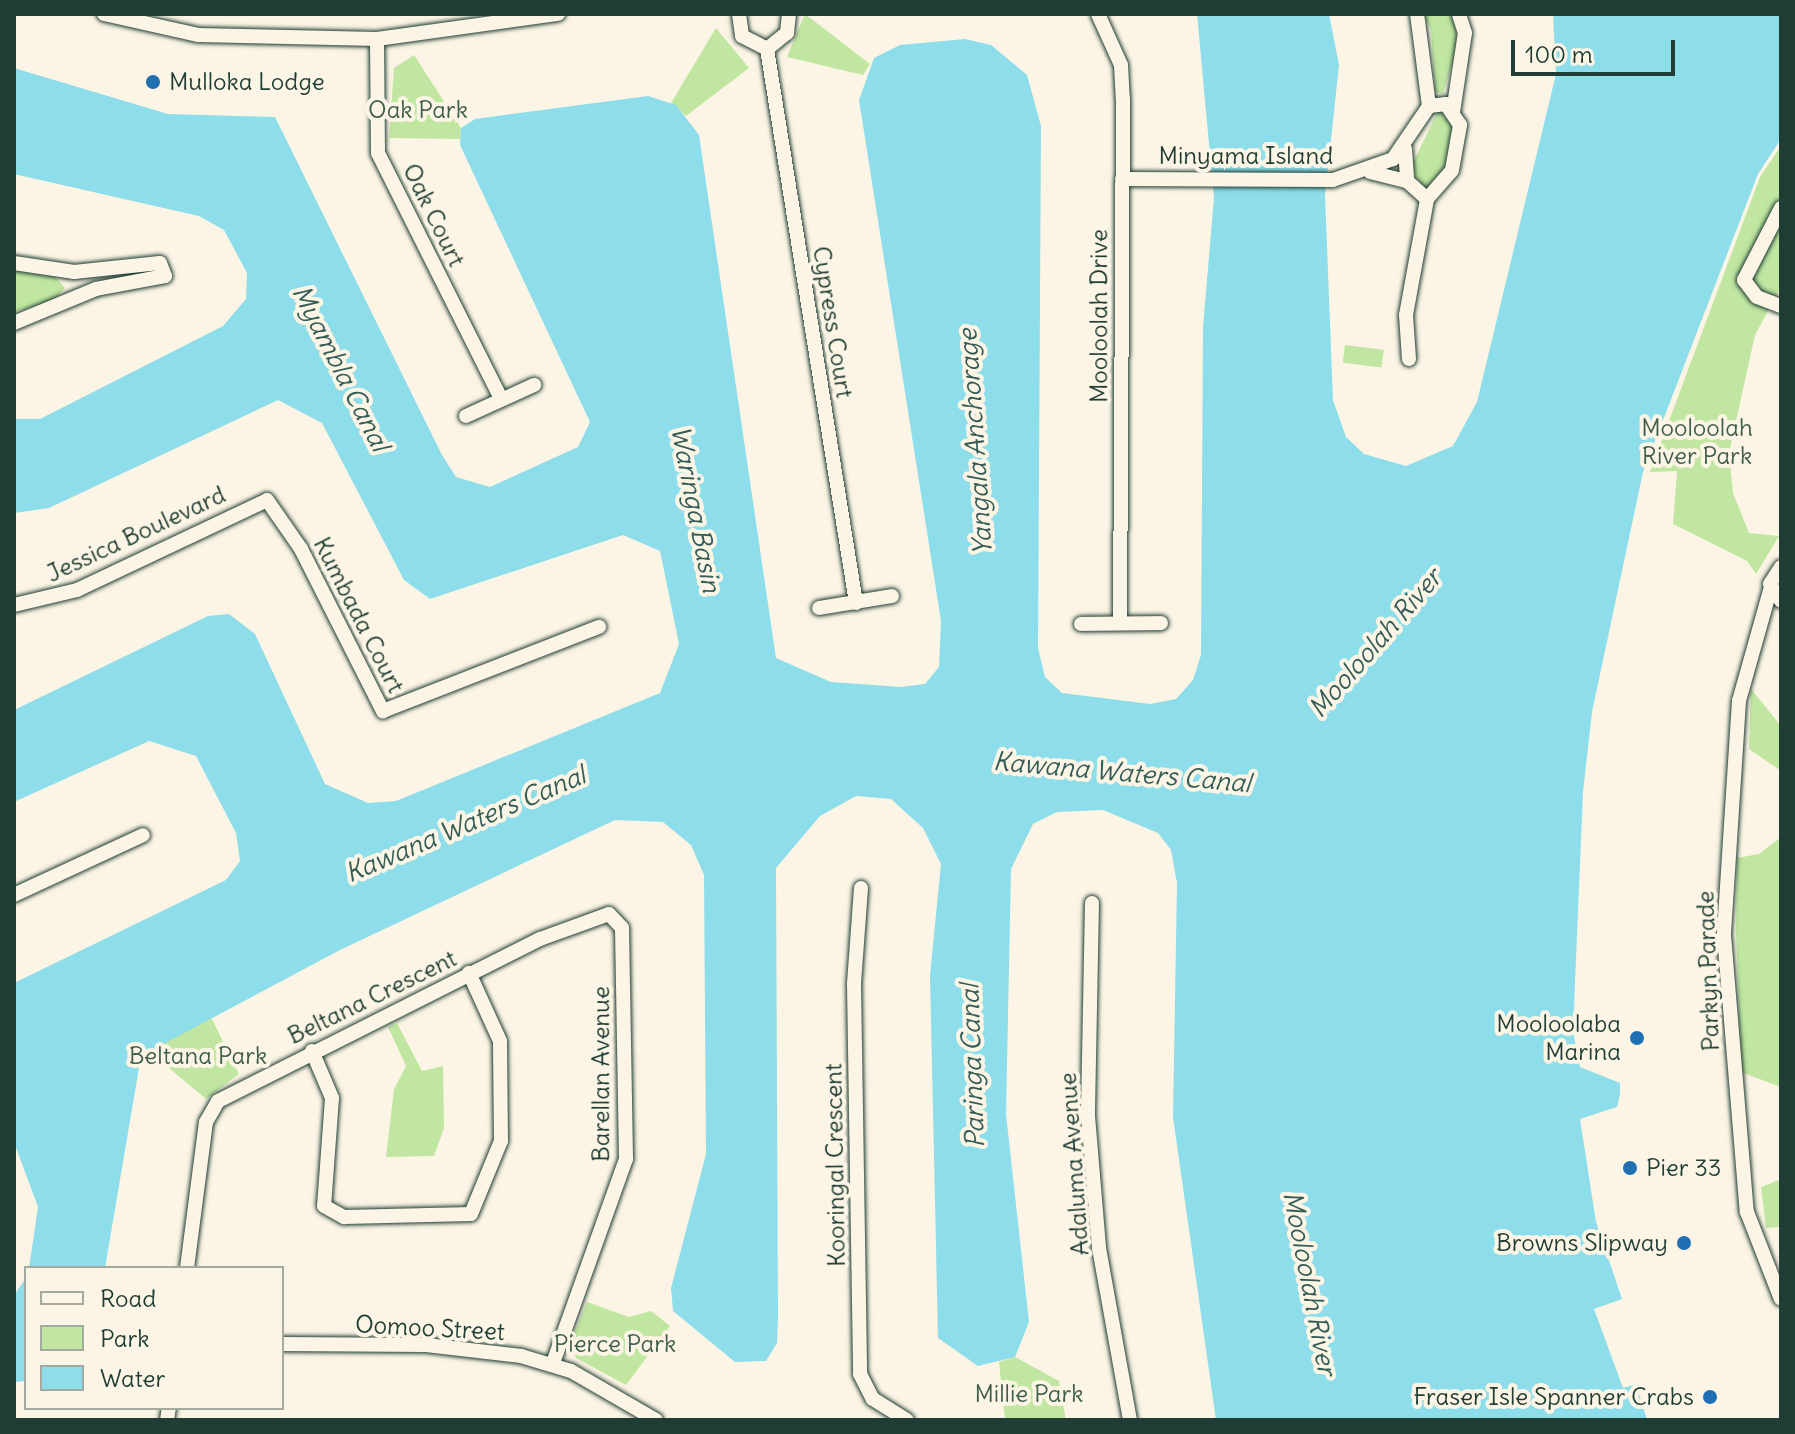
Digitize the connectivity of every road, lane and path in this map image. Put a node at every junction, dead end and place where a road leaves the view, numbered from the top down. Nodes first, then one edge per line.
1 (104, 14) edge
2 (558, 14) edge
3 (739, 14) edge
4 (789, 14) edge
5 (1098, 14) edge
6 (1417, 14) edge
7 (1459, 14) edge
8 (377, 39) junction
9 (767, 49) junction
10 (1429, 106) junction
11 (1453, 112) junction
12 (1405, 149) junction
13 (1370, 172) junction
14 (1122, 179) junction
15 (1407, 181) junction
16 (1427, 199) junction
17 (1781, 208) edge
18 (14, 263) edge
19 (74, 272) junction
20 (77, 296) junction
21 (1781, 306) edge
22 (14, 323) edge
23 (1409, 359) dead end
24 (534, 385) dead end
25 (501, 399) junction
26 (466, 416) dead end
27 (275, 504) joint
28 (1781, 567) edge
29 (1771, 587) junction
30 (892, 596) dead end
31 (856, 603) junction
32 (1781, 603) edge
33 (14, 605) edge
34 (819, 608) dead end
35 (1120, 623) junction
36 (1161, 623) dead end
37 (1081, 624) dead end
38 (599, 627) dead end
39 (1754, 637) junction
40 (143, 835) dead end
41 (861, 888) dead end
42 (14, 895) edge
43 (1092, 903) dead end
44 (619, 917) joint
45 (469, 973) junction
46 (312, 1051) junction
47 (187, 1266) edge
48 (1781, 1299) edge
49 (284, 1344) edge
50 (553, 1363) junction
51 (656, 1420) edge
52 (907, 1420) edge
53 (1130, 1420) edge

1 - 8 street
2 - 8 street
3 - 9 street
4 - 9 street
5 - 14 street, Mooloolah Drive
6 - 10 street
7 - 11 street
8 - 25 street, Oak Court
9 - 31 street, Cypress Court
10 - 11 street
10 - 12 street, Minyama Island
11 - 16 street
12 - 13 street, Minyama Island
12 - 15 street
13 - 14 street, Minyama Island
13 - 15 street, Minyama Island
14 - 35 street, Mooloolah Drive
15 - 16 street, Minyama Island
16 - 23 street
17 - 21 street
18 - 19 street
19 - 20 street
19 - 20 street
20 - 22 street
24 - 25 street
25 - 26 street
27 - 33 street, Jessica Boulevard
27 - 38 street, Kumbada Court
28 - 29 street, Parkyn Parade
29 - 32 street
29 - 39 street, Parkyn Parade
30 - 31 street
31 - 34 street
32 - 39 street, Parkyn Parade
35 - 36 street
35 - 37 street
39 - 48 street, Parkyn Parade
40 - 42 street
41 - 52 street, Kooringal Crescent
43 - 53 street, Adaluma Avenue
44 - 45 street, Beltana Crescent
44 - 50 street, Barellan Avenue
45 - 46 street, Beltana Crescent
45 - 46 street
46 - 47 street, Beltana Crescent
49 - 50 street, Oomoo Street
50 - 51 street, Oomoo Street

